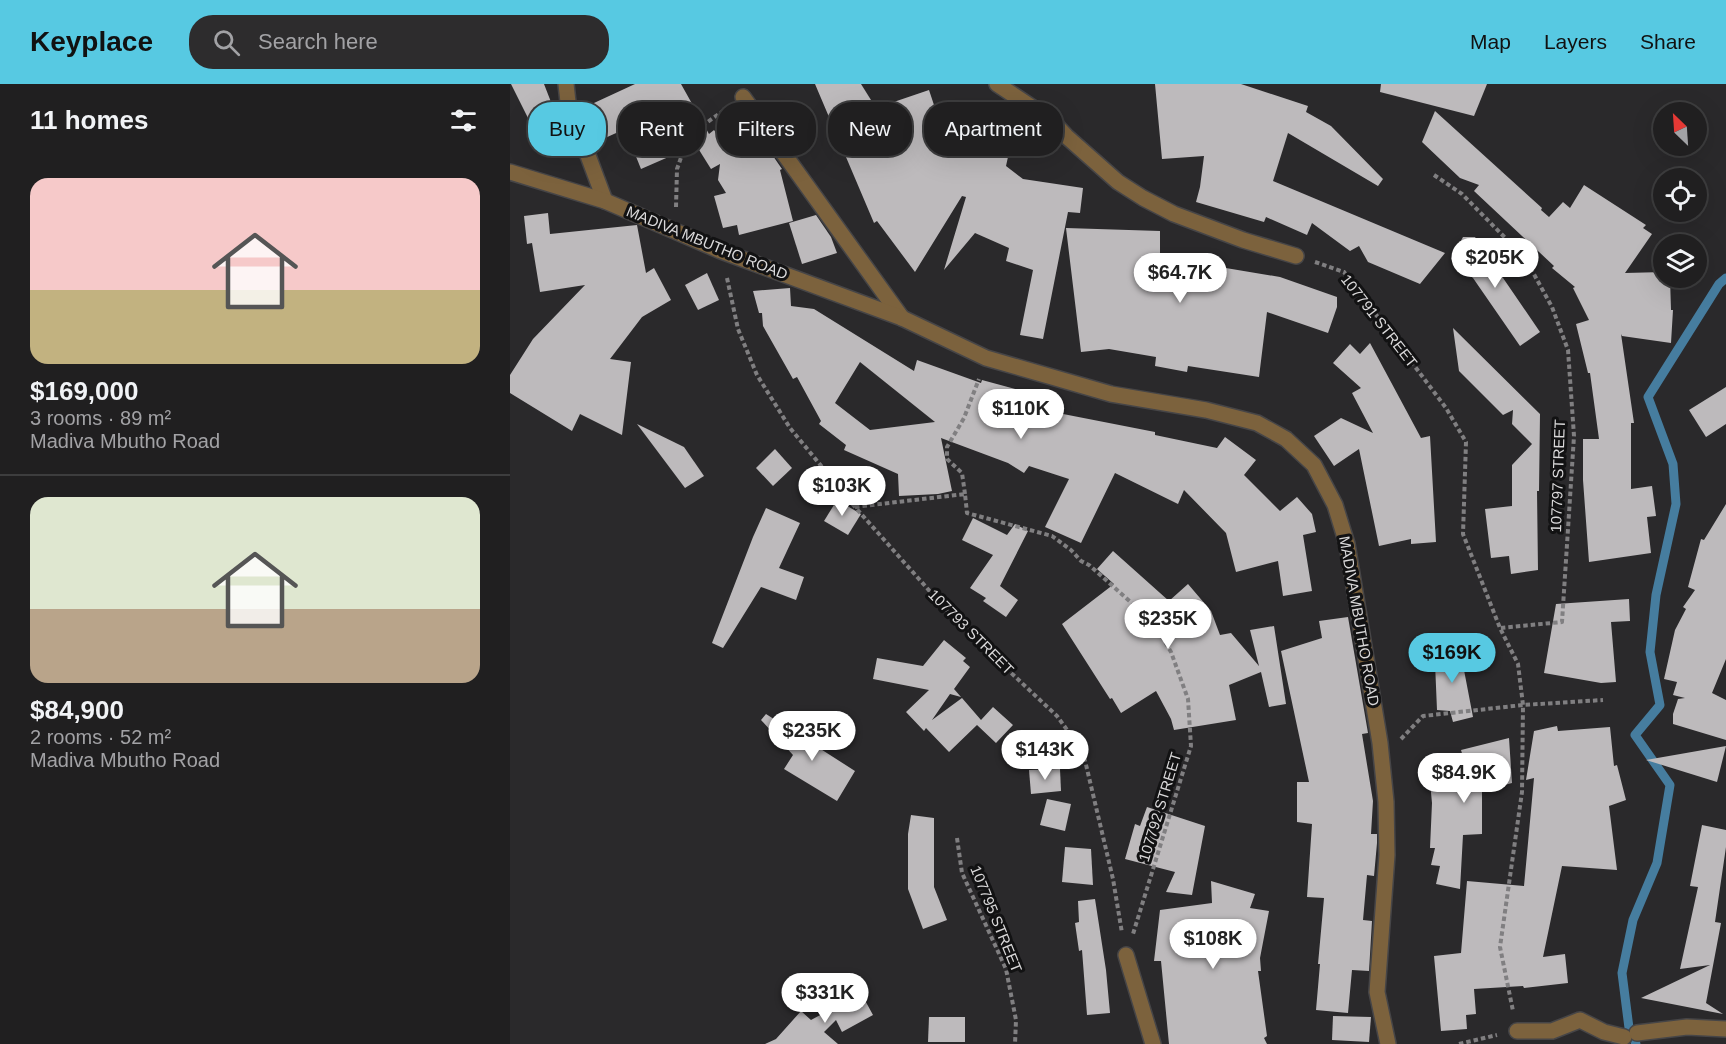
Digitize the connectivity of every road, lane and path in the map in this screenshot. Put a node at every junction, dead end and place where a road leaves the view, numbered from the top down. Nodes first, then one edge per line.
1 (566, 84) edge
2 (1006, 87) edge
3 (742, 97) joint
4 (510, 172) edge
5 (1434, 175) dead end
6 (605, 201) junction
7 (672, 231) junction
8 (721, 251) junction
9 (1296, 256) joint
10 (902, 318) junction
11 (986, 358) junction
12 (964, 494) junction
13 (855, 507) junction
14 (1500, 628) junction
15 (1603, 700) dead end
16 (1523, 705) junction
17 (1380, 743) junction
18 (957, 838) dead end
19 (1126, 955) junction
20 (1726, 1029) edge
21 (1517, 1031) junction
22 (1015, 1044) edge
23 (1153, 1044) edge
24 (1388, 1044) edge
25 (1459, 1044) edge
26 (1525, 1044) edge

1 - 6 street
2 - 9 street
3 - 7 path
3 - 10 street, MADIVA MBUTHO ROAD
4 - 6 street, MADIVA MBUTHO ROAD
5 - 14 path, 107797 STREET
6 - 7 street, MADIVA MBUTHO ROAD
7 - 8 street, MADIVA MBUTHO ROAD
8 - 10 street, MADIVA MBUTHO ROAD
8 - 13 path, 107793 STREET
9 - 14 path, 107791 STREET
10 - 11 street, MADIVA MBUTHO ROAD
11 - 12 path, 107792 STREET
11 - 17 street, MADIVA MBUTHO ROAD
12 - 13 path
12 - 19 path, 107792 STREET
13 - 19 path, 107793 STREET
14 - 16 path, 107791 STREET
15 - 16 path
16 - 17 path
16 - 21 path, 107791 STREET
17 - 24 street, MADIVA MBUTHO ROAD
18 - 22 path, 107795 STREET
19 - 23 street
20 - 21 street
21 - 25 path
21 - 26 street

